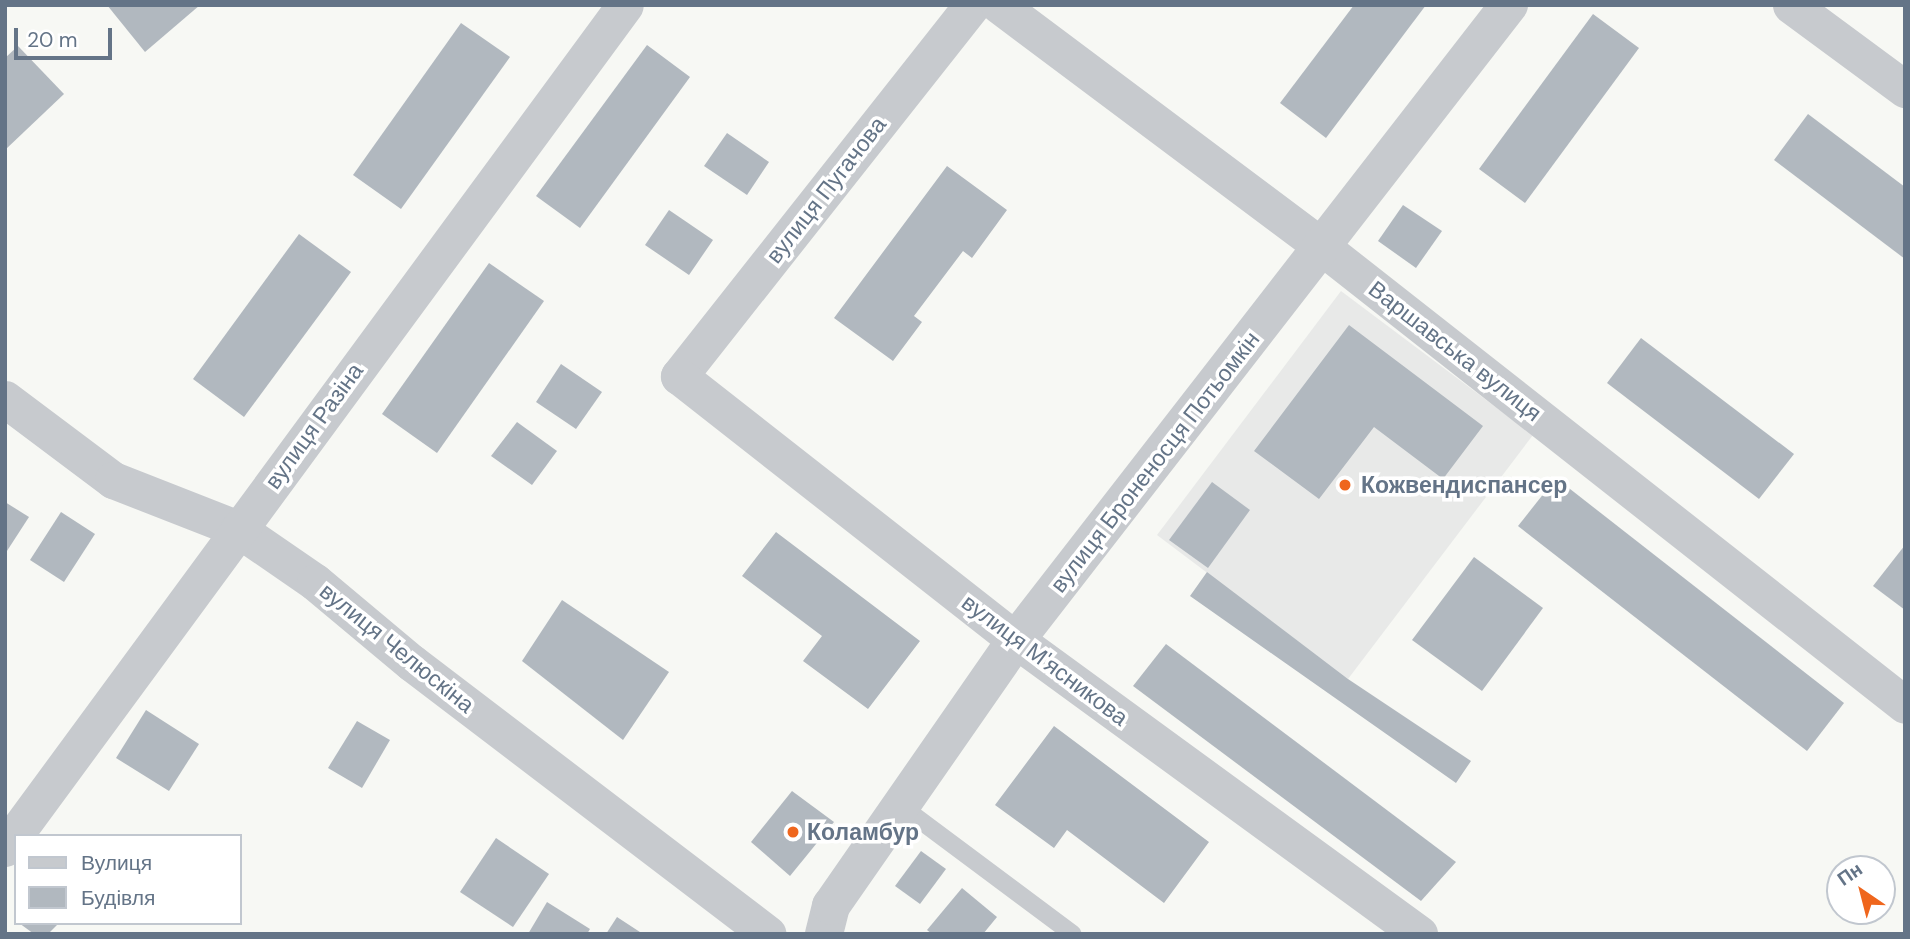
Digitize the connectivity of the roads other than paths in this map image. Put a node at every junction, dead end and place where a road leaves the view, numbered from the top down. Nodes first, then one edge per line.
1 (625, 5) edge
2 (972, 5) edge
3 (999, 5) edge
4 (1509, 5) edge
5 (1791, 5) edge
6 (1905, 89) edge
7 (1322, 247) junction
8 (679, 376) joint
9 (5, 399) edge
10 (238, 529) junction
11 (1016, 640) junction
12 (1905, 705) edge
13 (901, 806) junction
14 (15, 834) edge
15 (768, 934) edge
16 (824, 934) edge
17 (1073, 934) edge
18 (1419, 934) edge

1 - 10 street, вулиця Разіна
2 - 8 street, вулиця Пугачова
3 - 7 street, Варшавська вулиця
4 - 7 street, вулиця Броненосця Потьомкін
5 - 6 street
7 - 11 street, вулиця Броненосця Потьомкін
7 - 12 street, Варшавська вулиця
8 - 11 street, вулиця М'ясникова
9 - 10 street, вулиця Челюскіна
10 - 14 street, вулиця Разіна
10 - 15 street, вулиця Челюскіна
11 - 13 street, вулиця Броненосця Потьомкін
11 - 18 street, вулиця М'ясникова
13 - 16 street, вулиця Броненосця Потьомкін
13 - 17 lane

